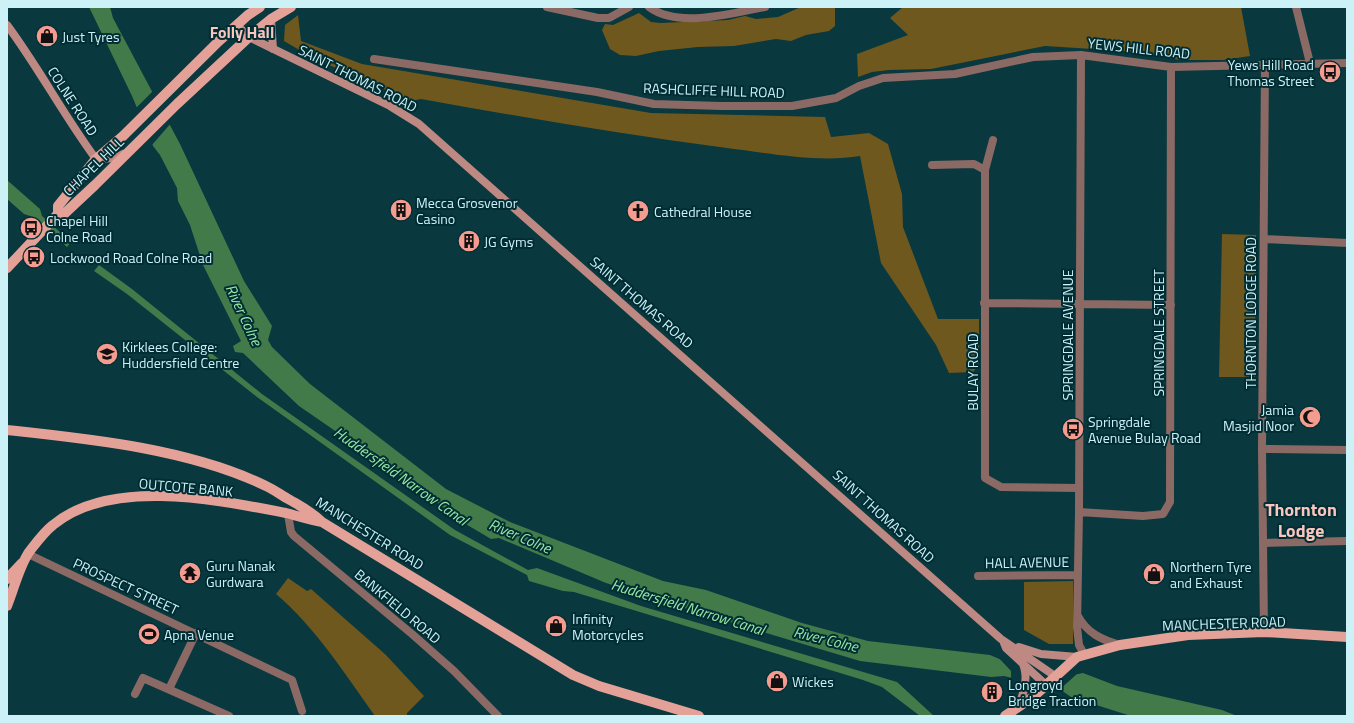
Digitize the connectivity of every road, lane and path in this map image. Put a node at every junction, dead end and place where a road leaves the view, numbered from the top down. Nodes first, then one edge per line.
1 (260, 7) edge
2 (291, 7) edge
3 (547, 7) edge
4 (629, 7) edge
5 (649, 7) edge
6 (764, 7) edge
7 (1296, 7) edge
8 (271, 20) junction
9 (7, 25) edge
10 (237, 25) junction
11 (249, 37) junction
12 (273, 49) junction
13 (1081, 55) junction
14 (374, 59) dead end
15 (1310, 63) junction
16 (1347, 63) edge
17 (1265, 65) junction
18 (1171, 67) junction
19 (955, 74) joint
20 (993, 140) dead end
21 (132, 147) junction
22 (96, 159) junction
23 (932, 165) dead end
24 (985, 170) junction
25 (57, 214) junction
26 (1264, 239) junction
27 (1347, 243) edge
28 (7, 268) edge
29 (984, 303) junction
30 (1080, 304) junction
31 (1171, 305) junction
32 (7, 430) edge
33 (1262, 449) junction
34 (1347, 450) edge
35 (240, 475) junction
36 (1079, 488) junction
37 (1079, 512) junction
38 (288, 514) junction
39 (322, 522) junction
40 (1347, 541) edge
41 (1264, 543) junction
42 (28, 554) junction
43 (22, 563) junction
44 (1078, 575) junction
45 (978, 576) dead end
46 (7, 579) edge
47 (7, 606) edge
48 (1078, 616) junction
49 (1264, 632) junction
50 (196, 633) junction
51 (1347, 637) edge
52 (1002, 639) junction
53 (1010, 645) junction
54 (1120, 645) junction
55 (1080, 655) junction
56 (1022, 662) junction
57 (1059, 673) junction
58 (1044, 687) junction
59 (169, 689) junction
60 (135, 694) dead end
61 (1017, 708) junction
62 (302, 711) dead end
63 (229, 716) edge
64 (498, 716) edge
65 (698, 716) edge
66 (1005, 716) edge

1 - 10 main road
2 - 8 main road
3 - 4 street
5 - 6 street
7 - 15 street
8 - 11 main road
8 - 12 main road
9 - 22 main road, COLNE ROAD
10 - 11 main road, SAINT THOMAS ROAD
10 - 22 main road, CHAPEL HILL
11 - 12 main road, SAINT THOMAS ROAD
11 - 21 main road, CHAPEL HILL
12 - 52 main road, SAINT THOMAS ROAD
13 - 18 street, YEWS HILL ROAD
13 - 19 street, YEWS HILL ROAD
13 - 30 street, SPRINGDALE AVENUE
14 - 19 street, RASHCLIFFE HILL ROAD
15 - 16 street, YEWS HILL ROAD
15 - 17 street, YEWS HILL ROAD
17 - 18 street, YEWS HILL ROAD
17 - 26 street, THORNTON LODGE ROAD
18 - 31 street, SPRINGDALE STREET
20 - 24 street, BULAY ROAD
21 - 22 main road
21 - 25 main road, CHAPEL HILL
22 - 25 main road, CHAPEL HILL
23 - 24 street
24 - 29 street, BULAY ROAD
25 - 28 main road, CHAPEL HILL
26 - 27 street
26 - 33 street, THORNTON LODGE ROAD
29 - 30 street
29 - 36 street, BULAY ROAD
30 - 31 street
30 - 36 street, SPRINGDALE AVENUE
31 - 37 street, SPRINGDALE STREET
32 - 35 main road, MANCHESTER ROAD
33 - 34 street
33 - 41 street, THORNTON LODGE ROAD
35 - 38 main road
35 - 39 main road, MANCHESTER ROAD
36 - 37 street, SPRINGDALE AVENUE
37 - 44 street, SPRINGDALE AVENUE
38 - 39 main road, OUTCOTE BANK
38 - 42 main road, OUTCOTE BANK
38 - 64 street, BANKFIELD ROAD
39 - 65 main road, MANCHESTER ROAD
40 - 41 street
41 - 49 street, THORNTON LODGE ROAD
42 - 43 main road, OUTCOTE BANK
42 - 50 street, PROSPECT STREET
43 - 46 main road, OUTCOTE BANK
43 - 47 main road, OUTCOTE BANK
44 - 45 street, HALL AVENUE
44 - 48 street, SPRINGDALE AVENUE
48 - 54 street
48 - 55 street, SPRINGDALE AVENUE
49 - 51 main road, MANCHESTER ROAD
49 - 54 main road, MANCHESTER ROAD
50 - 59 street
50 - 62 street, PROSPECT STREET
52 - 53 main road, SAINT THOMAS ROAD
52 - 56 main road, SAINT THOMAS ROAD
53 - 55 main road
53 - 57 main road, SAINT THOMAS ROAD
54 - 55 main road, MANCHESTER ROAD
55 - 57 main road, MANCHESTER ROAD
56 - 58 main road, SAINT THOMAS ROAD
56 - 61 main road
57 - 58 main road, MANCHESTER ROAD
58 - 61 main road, MANCHESTER ROAD
59 - 60 street
59 - 63 street
61 - 66 main road, MANCHESTER ROAD

